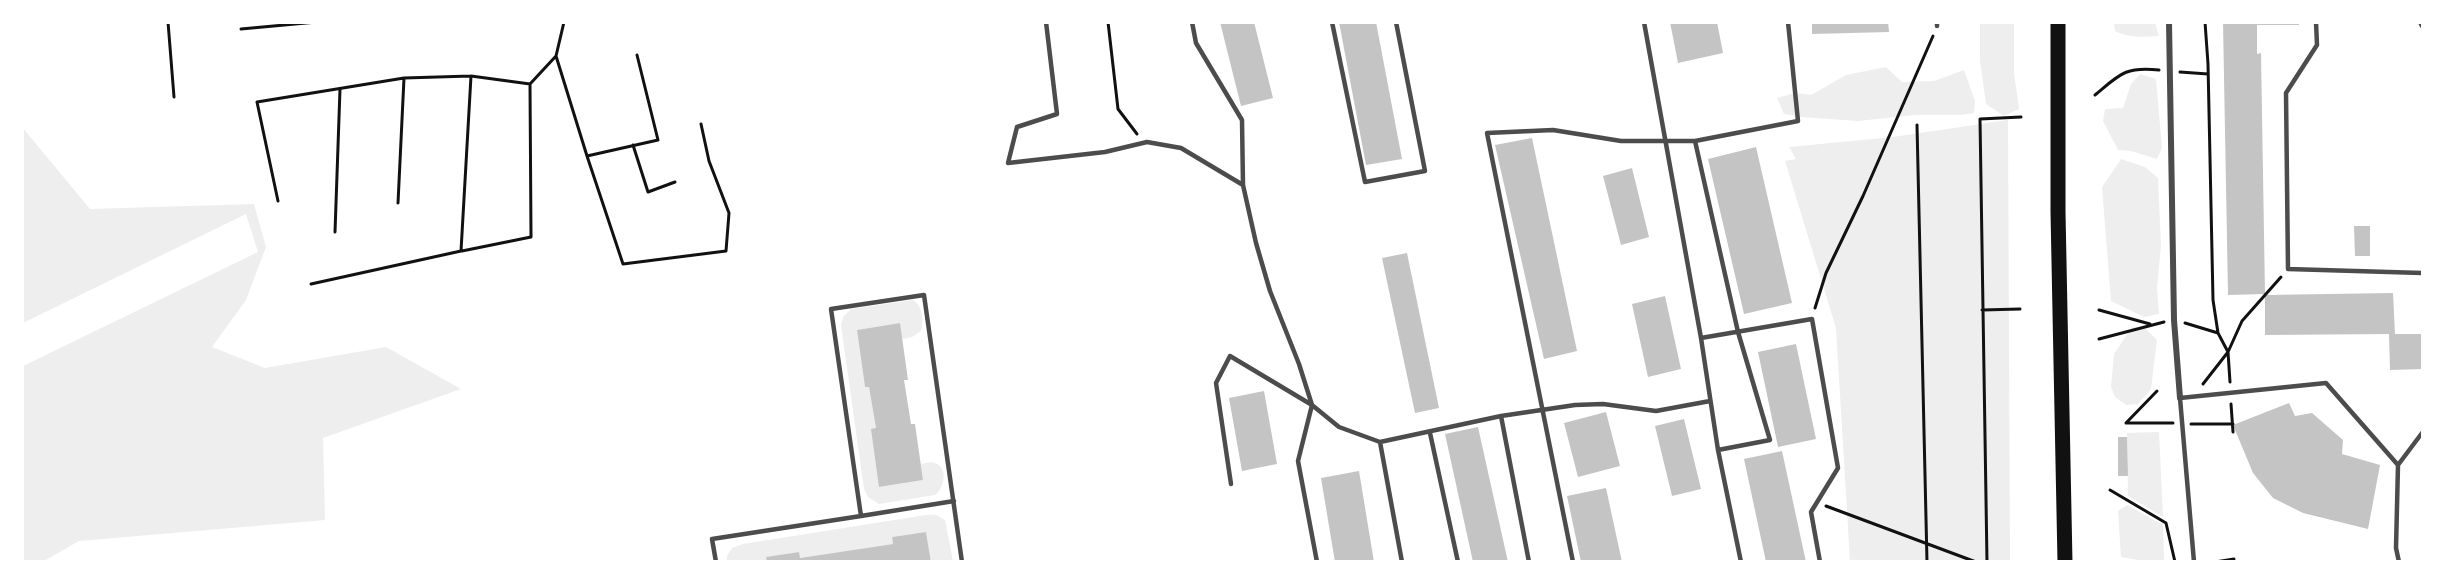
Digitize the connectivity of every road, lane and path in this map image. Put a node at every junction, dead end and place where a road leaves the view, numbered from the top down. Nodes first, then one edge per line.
1 (168, 22) edge
2 (317, 22) edge
3 (564, 22) edge
4 (1046, 22) edge
5 (1107, 22) edge
6 (1192, 22) edge
7 (1332, 22) edge
8 (1396, 22) edge
9 (1644, 22) edge
10 (1788, 22) edge
11 (2058, 22) edge
12 (2169, 22) edge
13 (2205, 22) edge
14 (2316, 22) edge
15 (1937, 24) edge
16 (241, 29) dead end
17 (637, 55) dead end
18 (556, 56) junction
19 (2169, 71) junction
20 (2208, 74) junction
21 (471, 76) junction
22 (404, 78) junction
23 (530, 84) junction
24 (340, 89) junction
25 (2095, 95) dead end
26 (174, 97) dead end
27 (2021, 117) dead end
28 (701, 124) dead end
29 (1917, 126) dead end
30 (1666, 140) junction
31 (1695, 141) junction
32 (1144, 142) junction
33 (633, 145) junction
34 (587, 156) junction
35 (675, 182) dead end
36 (1243, 185) junction
37 (278, 201) dead end
38 (398, 203) dead end
39 (335, 232) dead end
40 (461, 251) junction
41 (2288, 269) junction
42 (2422, 273) edge
43 (310, 285) dead end
44 (2020, 309) dead end
45 (1982, 310) junction
46 (2099, 310) dead end
47 (1812, 319) junction
48 (2174, 320) junction
49 (2152, 325) junction
50 (1738, 332) junction
51 (2218, 333) junction
52 (1701, 338) junction
53 (2099, 339) dead end
54 (2228, 352) junction
55 (2203, 384) dead end
56 (2157, 391) dead end
57 (2230, 393) junction
58 (2181, 398) junction
59 (1710, 401) junction
60 (1312, 405) junction
61 (1544, 409) junction
62 (1501, 416) junction
63 (2126, 423) dead end
64 (2233, 432) dead end
65 (1430, 433) junction
66 (2422, 433) edge
67 (1380, 442) junction
68 (1718, 450) junction
69 (2398, 465) junction
70 (1231, 484) dead end
71 (2110, 490) dead end
72 (954, 501) junction
73 (1817, 503) junction
74 (861, 516) junction
75 (1926, 542) junction
76 (2234, 559) dead end
77 (716, 561) edge
78 (962, 561) edge
79 (1317, 561) edge
80 (1402, 561) edge
81 (1458, 561) edge
82 (1529, 561) edge
83 (1574, 561) edge
84 (1741, 561) edge
85 (1820, 561) edge
86 (1927, 561) edge
87 (1976, 561) edge
88 (1987, 561) edge
89 (2065, 561) edge
90 (2175, 561) edge
91 (2194, 561) edge
92 (2216, 561) edge
93 (2399, 561) edge

1 - 26 path
2 - 16 path
3 - 18 path
4 - 32 lane
5 - 32 path
6 - 36 lane
7 - 8 lane
9 - 30 lane
10 - 31 lane
11 - 89 main road
12 - 19 street
13 - 20 path
14 - 41 lane
15 - 47 path
17 - 33 path
18 - 23 path
18 - 34 path
19 - 20 path
19 - 25 path
19 - 48 street
20 - 51 path
21 - 22 path
21 - 23 path
21 - 40 path
22 - 24 path
22 - 38 path
23 - 40 path
24 - 37 path
24 - 39 path
27 - 45 path
28 - 34 path
29 - 75 path
30 - 31 lane
30 - 52 lane
30 - 61 lane
31 - 50 lane
32 - 36 lane
33 - 34 path
33 - 35 path
36 - 60 lane
40 - 43 path
41 - 42 lane
41 - 54 path
44 - 45 path
45 - 88 path
46 - 49 path
47 - 50 lane
47 - 73 lane
48 - 49 path
48 - 51 path
48 - 58 street
49 - 53 path
50 - 52 lane
50 - 68 lane
51 - 54 path
52 - 59 lane
54 - 55 path
54 - 57 path
56 - 63 path
57 - 58 lane
57 - 64 path
57 - 69 lane
58 - 91 lane
59 - 61 lane
59 - 68 lane
60 - 67 lane
60 - 70 lane
60 - 79 lane
61 - 62 lane
61 - 83 lane
62 - 65 lane
62 - 82 lane
65 - 67 lane
65 - 81 lane
66 - 69 lane
67 - 80 lane
68 - 84 lane
69 - 93 lane
71 - 90 path
72 - 74 lane
72 - 74 lane
72 - 78 lane
73 - 75 path
73 - 85 lane
74 - 77 lane
75 - 86 path
75 - 87 path
76 - 92 path

